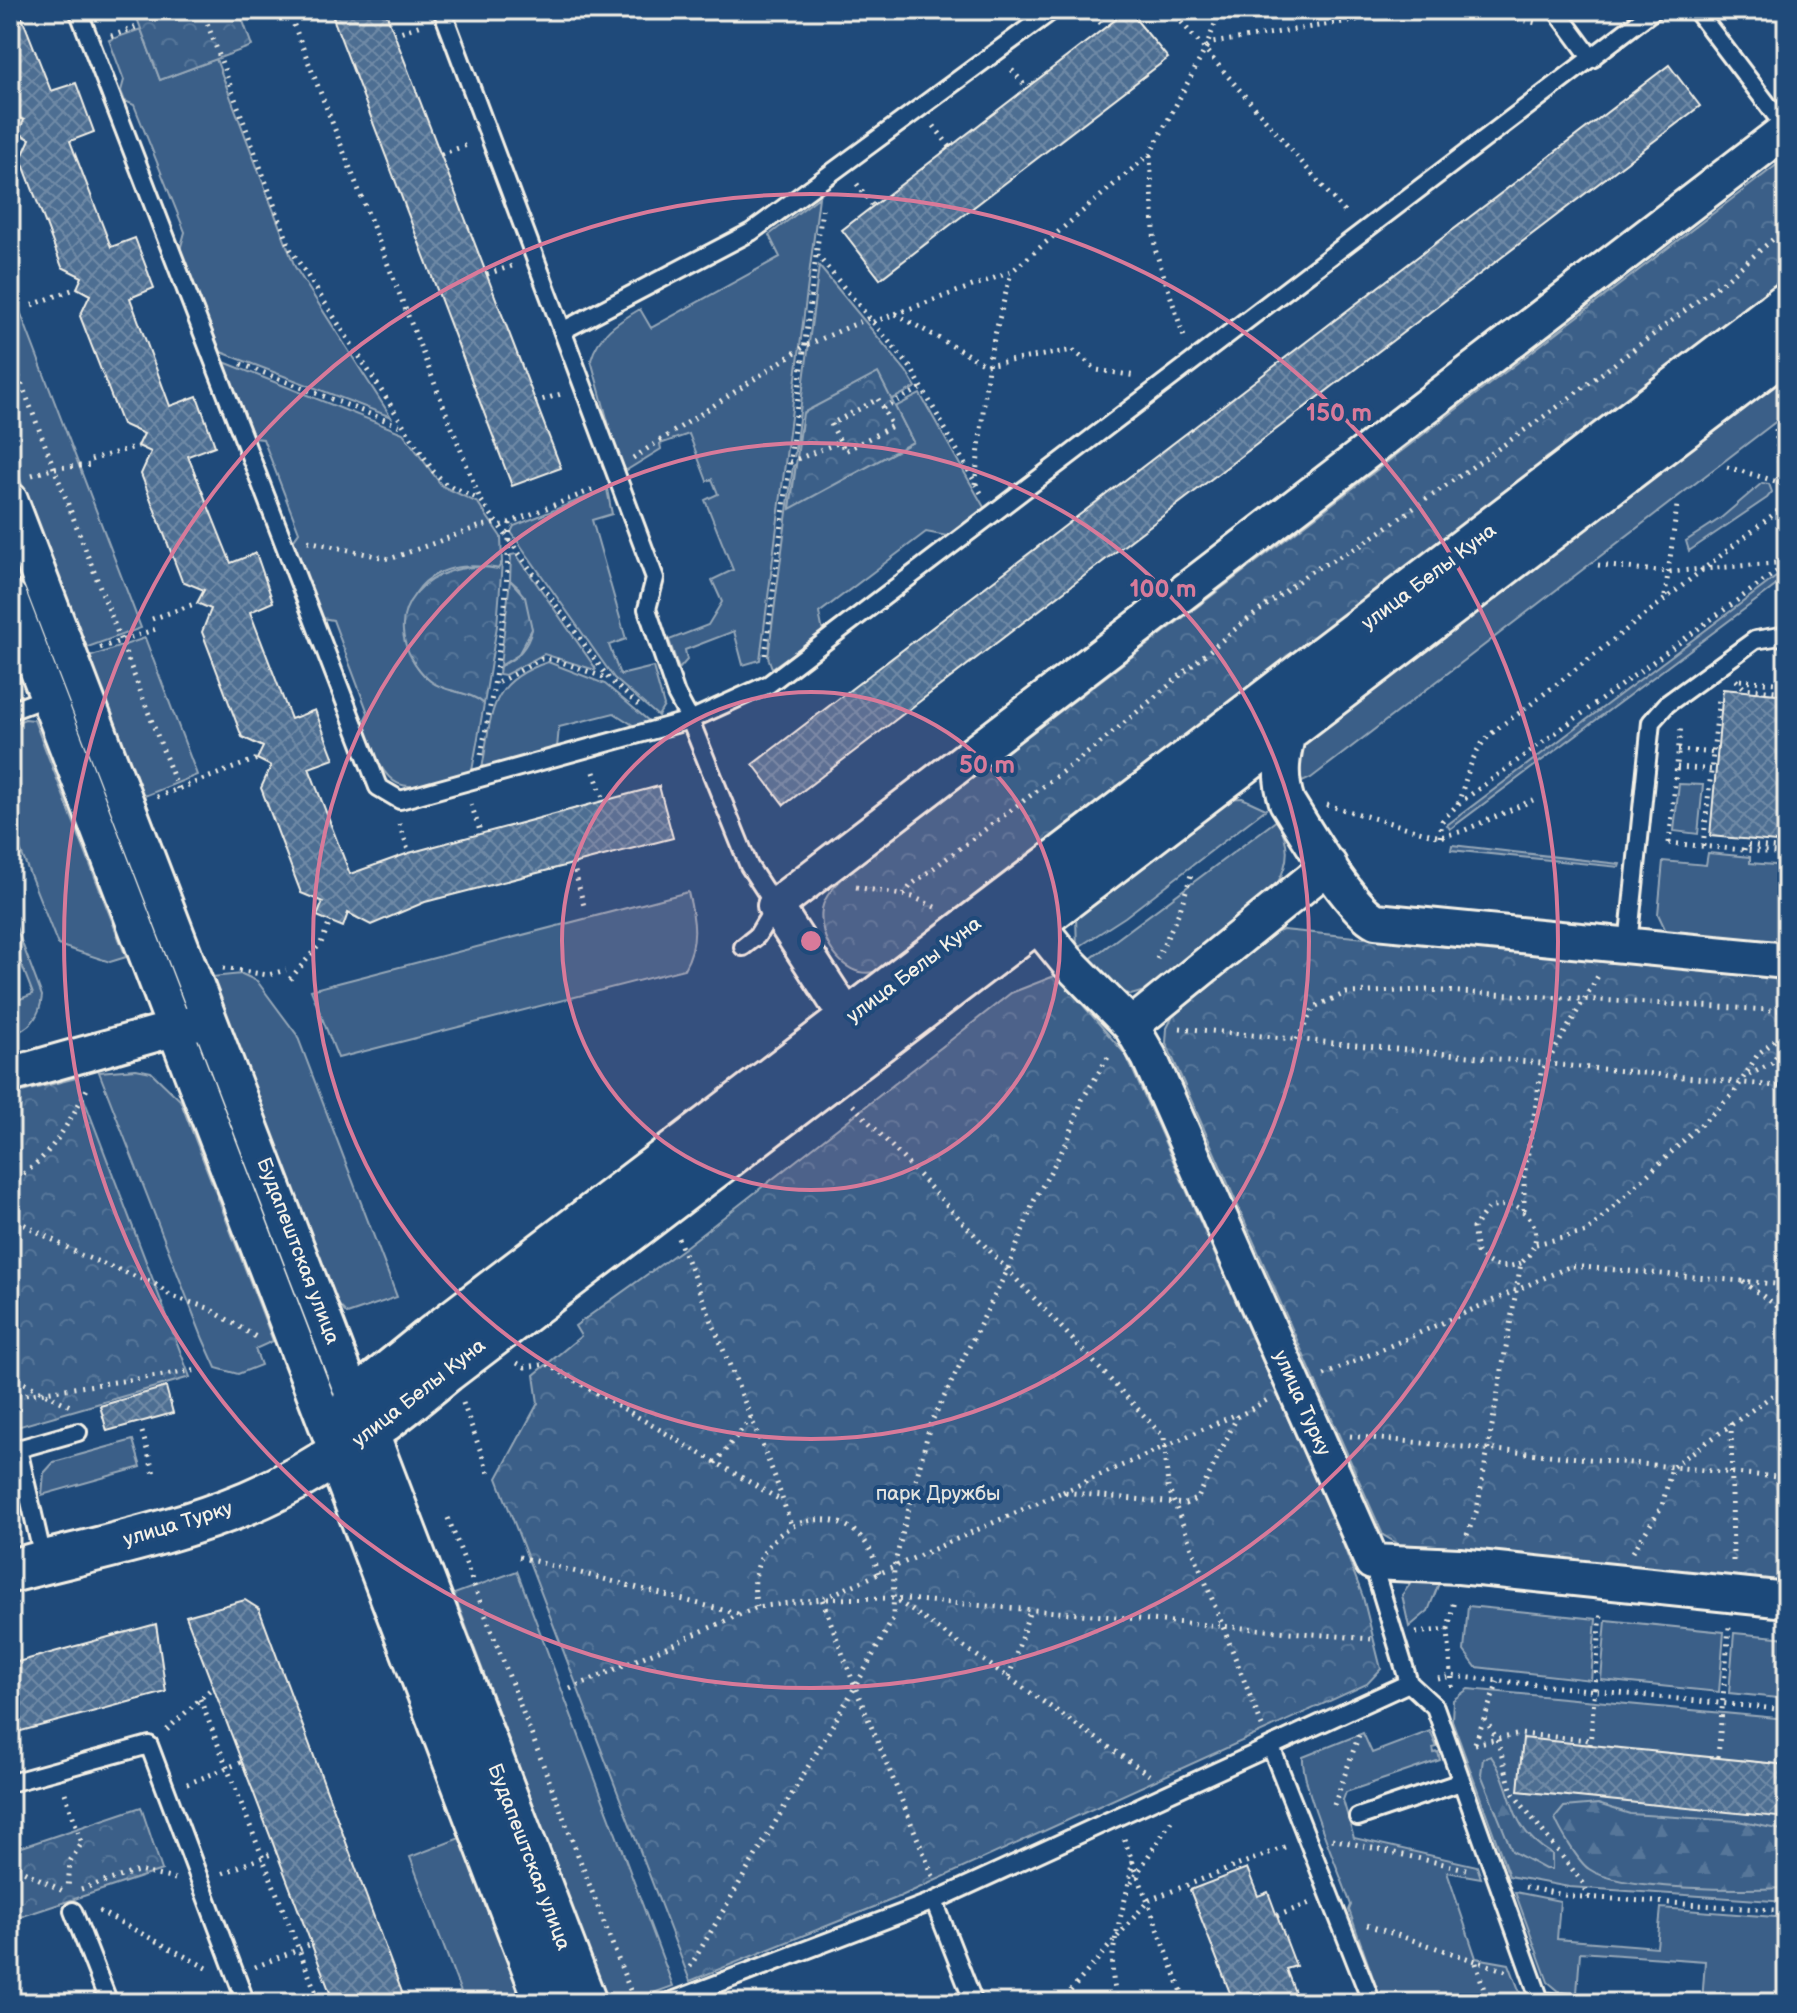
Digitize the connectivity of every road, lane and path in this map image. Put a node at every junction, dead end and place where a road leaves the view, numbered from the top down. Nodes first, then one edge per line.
1 (78, 10) edge
2 (199, 10) edge
3 (206, 10) edge
4 (288, 10) edge
5 (442, 10) edge
6 (1089, 10) edge
7 (1171, 10) edge
8 (1220, 10) edge
9 (1418, 10) edge
10 (1478, 10) edge
11 (1556, 10) edge
12 (1654, 10) edge
13 (1696, 10) edge
14 (1046, 12) edge
15 (206, 20) junction
16 (1567, 25) junction
17 (1105, 28) dead end
18 (1206, 48) junction
19 (1592, 59) junction
20 (1787, 130) edge
21 (18, 133) dead end
22 (10, 135) edge
23 (1150, 154) junction
24 (827, 176) junction
25 (1787, 227) edge
26 (1363, 234) junction
27 (817, 255) junction
28 (19, 270) dead end
29 (1011, 272) junction
30 (10, 285) edge
31 (77, 288) dead end
32 (1787, 304) edge
33 (32, 305) dead end
34 (895, 314) junction
35 (871, 320) junction
36 (564, 330) junction
37 (805, 346) junction
38 (1787, 348) edge
39 (210, 351) junction
40 (10, 354) edge
41 (1192, 363) junction
42 (989, 364) junction
43 (922, 388) junction
44 (1155, 391) junction
45 (883, 408) junction
46 (404, 427) junction
47 (1776, 429) dead end
48 (840, 442) junction
49 (138, 446) dead end
50 (1779, 458) junction
51 (790, 462) junction
52 (1787, 462) edge
53 (1727, 467) dead end
54 (55, 468) junction
55 (616, 475) junction
56 (1782, 483) junction
57 (975, 484) junction
58 (18, 489) edge
59 (480, 499) junction
60 (1677, 506) dead end
61 (1784, 506) junction
62 (994, 514) junction
63 (510, 523) junction
64 (500, 524) junction
65 (279, 533) junction
66 (506, 533) junction
67 (1787, 540) edge
68 (1787, 563) edge
69 (1598, 565) dead end
70 (1705, 566) junction
71 (1668, 572) junction
72 (1664, 597) junction
73 (10, 598) edge
74 (197, 603) dead end
75 (152, 619) dead end
76 (156, 629) dead end
77 (1787, 635) edge
78 (118, 642) junction
79 (1740, 670) dead end
80 (75, 671) junction
81 (609, 679) junction
82 (769, 684) junction
83 (1787, 684) edge
84 (494, 685) junction
85 (1744, 688) dead end
86 (1787, 692) edge
87 (48, 697) junction
88 (1718, 700) dead end
89 (10, 711) edge
90 (1279, 714) junction
91 (1685, 716) dead end
92 (690, 720) junction
93 (665, 726) junction
94 (1678, 750) junction
95 (1715, 753) junction
96 (257, 759) dead end
97 (1677, 767) junction
98 (1714, 770) junction
99 (212, 778) dead end
100 (476, 779) junction
101 (178, 789) dead end
102 (1533, 800) dead end
103 (1287, 802) junction
104 (1458, 804) junction
105 (1440, 837) junction
106 (1637, 840) junction
107 (1669, 843) junction
108 (1703, 846) junction
109 (1787, 851) edge
110 (573, 864) dead end
111 (1329, 865) junction
112 (1191, 875) dead end
113 (904, 895) dead end
114 (584, 906) dead end
115 (775, 906) junction
116 (1024, 908) junction
117 (330, 922) dead end
118 (1628, 945) junction
119 (743, 947) dead end
120 (1787, 961) edge
121 (1156, 962) dead end
122 (217, 967) dead end
123 (286, 970) dead end
124 (1600, 974) dead end
125 (290, 979) dead end
126 (1583, 1000) junction
127 (1787, 1011) edge
128 (209, 1018) junction
129 (1167, 1028) dead end
130 (176, 1031) junction
131 (1787, 1031) edge
132 (858, 1035) junction
133 (1125, 1035) junction
134 (1787, 1039) edge
135 (1297, 1040) junction
136 (1544, 1064) junction
137 (10, 1075) edge
138 (1748, 1075) junction
139 (91, 1082) dead end
140 (1741, 1083) junction
141 (1787, 1087) edge
142 (859, 1112) dead end
143 (10, 1182) edge
144 (1524, 1210) junction
145 (10, 1217) edge
146 (1536, 1244) junction
147 (684, 1248) dead end
148 (1521, 1263) junction
149 (1007, 1271) junction
150 (1743, 1281) junction
151 (1787, 1285) edge
152 (1515, 1291) junction
153 (1787, 1313) edge
154 (267, 1344) dead end
155 (509, 1359) dead end
156 (199, 1370) dead end
157 (10, 1376) edge
158 (1312, 1380) dead end
159 (1787, 1385) edge
160 (43, 1392) junction
161 (1277, 1395) dead end
162 (10, 1397) edge
163 (461, 1398) dead end
164 (77, 1409) dead end
165 (1245, 1410) junction
166 (752, 1417) junction
167 (1731, 1423) junction
168 (354, 1431) junction
169 (78, 1432) dead end
170 (142, 1432) dead end
171 (1314, 1432) junction
172 (1165, 1446) junction
173 (1487, 1448) junction
174 (715, 1463) junction
175 (1672, 1467) junction
176 (1731, 1473) junction
177 (154, 1474) dead end
178 (490, 1477) dead end
179 (1787, 1478) edge
180 (1062, 1492) junction
181 (782, 1501) junction
182 (1177, 1505) junction
183 (448, 1518) dead end
184 (791, 1525) junction
185 (1466, 1537) dead end
186 (519, 1557) dead end
187 (1372, 1562) junction
188 (1733, 1565) dead end
189 (27, 1566) edge
190 (894, 1567) junction
191 (879, 1573) junction
192 (1617, 1583) junction
193 (1456, 1591) dead end
194 (894, 1598) junction
195 (822, 1599) junction
196 (1787, 1600) edge
197 (757, 1607) junction
198 (1030, 1610) junction
199 (739, 1615) junction
200 (1221, 1625) junction
201 (1729, 1627) dead end
202 (1448, 1629) junction
203 (1395, 1636) junction
204 (1451, 1676) junction
205 (1009, 1677) junction
206 (1498, 1681) junction
207 (1409, 1683) junction
208 (213, 1687) dead end
209 (855, 1687) junction
210 (570, 1689) dead end
211 (1595, 1690) junction
212 (200, 1699) junction
213 (1370, 1701) junction
214 (1723, 1704) junction
215 (1787, 1710) edge
216 (1485, 1719) junction
217 (1264, 1731) dead end
218 (1497, 1739) junction
219 (1475, 1744) junction
220 (150, 1747) junction
221 (1271, 1747) junction
222 (1718, 1757) dead end
223 (242, 1762) dead end
224 (227, 1768) junction
225 (57, 1770) junction
226 (1157, 1780) dead end
227 (1461, 1782) junction
228 (10, 1783) edge
229 (1178, 1787) junction
230 (166, 1792) junction
231 (1115, 1816) junction
232 (1332, 1816) dead end
233 (1358, 1817) dead end
234 (1330, 1827) dead end
235 (1309, 1838) junction
236 (1328, 1838) junction
237 (276, 1852) dead end
238 (263, 1858) junction
239 (1132, 1858) junction
240 (10, 1864) edge
241 (1138, 1872) junction
242 (1495, 1878) junction
243 (935, 1880) dead end
244 (200, 1882) junction
245 (1130, 1883) junction
246 (68, 1893) junction
247 (1589, 1897) junction
248 (1149, 1900) junction
249 (934, 1901) junction
250 (74, 1905) joint
251 (1336, 1907) junction
252 (97, 1910) dead end
253 (1787, 1911) edge
254 (1112, 1943) junction
255 (312, 1944) dead end
256 (299, 1949) junction
257 (1476, 1962) junction
258 (689, 1969) dead end
259 (1530, 1973) junction
260 (235, 1974) junction
261 (1540, 2002) edge
262 (109, 2003) edge
263 (246, 2003) edge
264 (320, 2003) edge
265 (547, 2003) edge
266 (585, 2003) edge
267 (635, 2003) edge
268 (667, 2003) edge
269 (974, 2003) edge
270 (1060, 2003) edge
271 (1119, 2003) edge
272 (1186, 2003) edge
273 (1372, 2003) edge
274 (1488, 2003) edge
275 (1565, 2003) edge

1 - 39 lane
2 - 15 path
3 - 15 path
4 - 59 path
5 - 36 lane
6 - 17 path
7 - 18 path
8 - 18 path
9 - 18 path
10 - 16 path
11 - 16 lane
12 - 19 lane
13 - 20 lane
14 - 24 lane
15 - 46 path
16 - 19 lane
18 - 23 path
18 - 26 path
19 - 26 lane
20 - 115 street
21 - 22 path
23 - 29 path
23 - 41 path
24 - 27 path
24 - 36 lane
25 - 113 path
26 - 41 lane
27 - 35 path
27 - 37 path
28 - 30 path
29 - 34 path
29 - 42 path
31 - 33 path
32 - 90 street, улица Белы Куна
34 - 35 path
34 - 42 path
35 - 37 path
35 - 43 path
36 - 55 lane
37 - 51 path
37 - 55 path
38 - 90 street, улица Белы Куна
39 - 46 path
39 - 65 lane
40 - 54 path
41 - 44 lane
42 - 44 path
42 - 57 path
43 - 45 path
43 - 57 path
44 - 62 lane
45 - 48 path
45 - 48 path
46 - 59 path
47 - 50 path
48 - 51 path
49 - 54 path
50 - 52 path
50 - 56 path
51 - 82 path
53 - 56 path
54 - 58 path
54 - 78 path
55 - 63 path
55 - 92 lane
56 - 61 path
57 - 62 path
58 - 80 street, Будапештская улица
59 - 64 path
60 - 71 path
61 - 67 path
61 - 70 path
62 - 82 lane
63 - 64 path
63 - 66 path
64 - 65 path
64 - 66 path
65 - 100 lane
66 - 81 path
66 - 84 path
68 - 70 path
68 - 104 path
69 - 71 path
70 - 71 path
70 - 72 path
71 - 72 path
72 - 104 path
73 - 87 street, Будапештская улица
74 - 75 path
76 - 78 path
77 - 106 lane
78 - 80 path
78 - 101 path
79 - 83 path
80 - 87 lane
80 - 128 street, Будапештская улица
81 - 84 path
81 - 93 path
82 - 92 lane
84 - 100 path
85 - 86 path
87 - 89 lane
87 - 130 street, Будапештская улица
88 - 95 path
90 - 103 street
90 - 116 street, улица Белы Куна
91 - 94 path
92 - 93 lane
92 - 115 lane
93 - 100 lane
94 - 95 path
94 - 97 path
95 - 98 path
96 - 99 path
97 - 98 path
97 - 107 path
98 - 108 path
102 - 105 path
103 - 105 path
103 - 111 street
104 - 105 path
106 - 107 path
106 - 118 lane
107 - 108 path
108 - 109 path
110 - 114 path
111 - 118 street
111 - 133 street
112 - 121 path
115 - 119 lane
115 - 132 street
116 - 132 street, улица Белы Куна
116 - 133 street, улица Турку
117 - 125 path
118 - 120 street
122 - 123 path
124 - 126 path
126 - 127 path
126 - 135 path
126 - 136 path
128 - 130 street
128 - 168 street, Будапештская улица
129 - 135 path
130 - 137 street
130 - 168 street, Будапештская улица
131 - 138 path
132 - 168 street, улица Белы Куна
133 - 149 path
133 - 171 street, улица Турку
134 - 138 path
135 - 136 path
136 - 140 path
136 - 144 path
138 - 140 path
139 - 143 path
140 - 141 path
140 - 146 path
142 - 149 path
144 - 146 path
144 - 148 path
145 - 154 path
146 - 148 path
147 - 166 path
148 - 152 path
149 - 172 path
149 - 190 path
150 - 151 path
150 - 152 path
150 - 153 path
152 - 158 path
152 - 173 path
155 - 174 path
156 - 160 path
157 - 160 path
159 - 167 path
160 - 162 path
160 - 164 path
161 - 165 path
163 - 178 path
165 - 172 path
165 - 182 path
166 - 174 path
166 - 181 path
167 - 175 path
167 - 176 path
168 - 189 street, улица Турку
168 - 265 street, Будапештская улица
168 - 266 street, Будапештская улица
169 - 189 lane
170 - 177 path
171 - 173 path
171 - 187 street, улица Турку
172 - 180 path
172 - 182 path
173 - 175 path
173 - 185 path
174 - 181 path
175 - 176 path
175 - 192 path
176 - 179 path
176 - 188 path
180 - 182 path
180 - 190 path
181 - 184 path
182 - 200 path
183 - 267 path
184 - 191 path
184 - 197 path
186 - 199 path
187 - 192 street
187 - 203 lane
190 - 191 path
190 - 194 path
191 - 195 path
192 - 196 street
192 - 211 path
193 - 202 path
194 - 195 path
194 - 198 path
194 - 205 path
194 - 209 path
195 - 197 path
195 - 209 path
197 - 199 path
198 - 200 path
198 - 205 path
199 - 210 path
200 - 203 path
200 - 217 path
201 - 214 path
202 - 203 path
202 - 204 path
203 - 207 lane
204 - 206 path
204 - 207 path
205 - 226 path
206 - 211 path
206 - 216 path
207 - 213 lane
207 - 227 lane
208 - 212 path
209 - 243 path
209 - 258 path
211 - 214 path
211 - 218 path
212 - 220 path
212 - 224 path
213 - 221 lane
213 - 232 path
214 - 215 path
214 - 222 path
216 - 218 path
216 - 219 path
218 - 219 path
218 - 247 path
219 - 227 path
220 - 225 lane
220 - 230 lane
221 - 229 lane
221 - 235 lane
223 - 224 path
224 - 230 path
224 - 238 path
225 - 228 lane
225 - 246 path
227 - 233 lane
227 - 242 lane
229 - 231 lane
229 - 241 path
230 - 244 lane
231 - 239 path
231 - 249 lane
234 - 236 path
235 - 236 path
235 - 248 path
235 - 251 lane
236 - 242 path
237 - 238 path
238 - 244 path
238 - 256 path
239 - 241 path
239 - 245 path
240 - 246 path
241 - 245 path
241 - 248 path
242 - 247 path
242 - 259 lane
244 - 246 path
244 - 260 lane
245 - 254 path
246 - 250 path
247 - 253 path
248 - 254 path
248 - 272 path
249 - 268 lane
249 - 269 lane
250 - 262 lane
251 - 257 path
251 - 273 lane
252 - 260 path
254 - 270 path
254 - 271 path
255 - 256 path
256 - 260 path
256 - 264 path
257 - 259 path
257 - 274 path
259 - 261 lane
260 - 263 lane
261 - 275 lane

